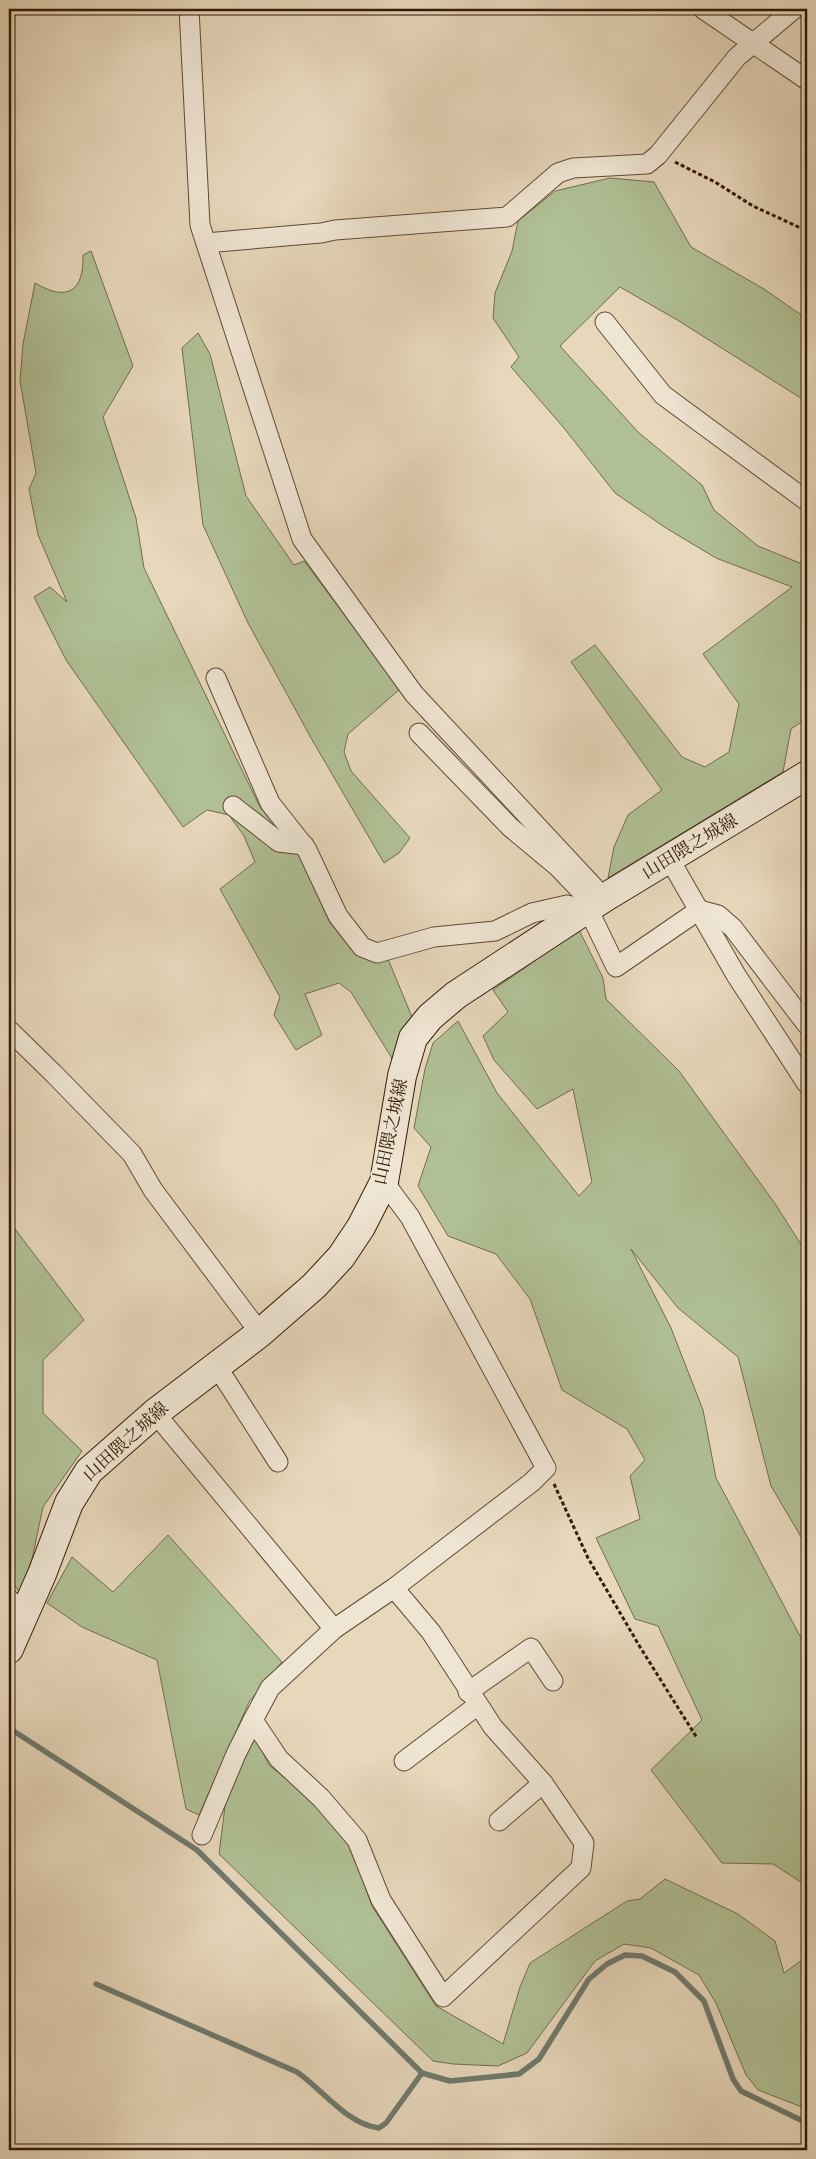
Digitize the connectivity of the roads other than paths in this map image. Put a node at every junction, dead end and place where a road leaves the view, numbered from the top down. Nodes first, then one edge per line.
1 (189, 9) edge
2 (703, 9) edge
3 (794, 9) edge
4 (754, 44) junction
5 (807, 80) edge
6 (206, 243) junction
7 (605, 322) dead end
8 (807, 501) edge
9 (216, 678) dead end
10 (419, 733) dead end
11 (807, 775) edge
12 (233, 806) dead end
13 (304, 845) junction
14 (670, 860) junction
15 (596, 904) junction
16 (699, 910) junction
17 (807, 1025) edge
18 (9, 1030) edge
19 (807, 1084) edge
20 (384, 1182) junction
21 (260, 1333) junction
22 (216, 1365) junction
23 (155, 1413) junction
24 (278, 1462) dead end
25 (394, 1588) junction
26 (16, 1607) edge
27 (334, 1629) junction
28 (9, 1649) edge
29 (554, 1681) dead end
30 (473, 1698) junction
31 (253, 1720) junction
32 (404, 1762) dead end
33 (543, 1783) junction
34 (499, 1821) dead end
35 (202, 1835) dead end

1 - 6 street
2 - 4 street
3 - 4 street
4 - 5 street
4 - 6 street
6 - 15 street
7 - 8 street
9 - 13 street
10 - 15 street
11 - 14 main road, 山田隈之城線
12 - 13 street
13 - 15 street
14 - 15 main road, 山田隈之城線
14 - 16 street
15 - 16 street
15 - 20 main road, 山田隈之城線
16 - 17 street
16 - 19 street
18 - 21 street
20 - 21 main road, 山田隈之城線
20 - 25 street
21 - 22 main road, 山田隈之城線
22 - 23 main road, 山田隈之城線
22 - 24 street
23 - 26 main road, 山田隈之城線
23 - 27 street
25 - 27 street
25 - 30 street
26 - 28 main road, 山田隈之城線
27 - 31 street
29 - 30 street
30 - 32 street
30 - 33 street
31 - 33 street
31 - 35 street
33 - 34 street

